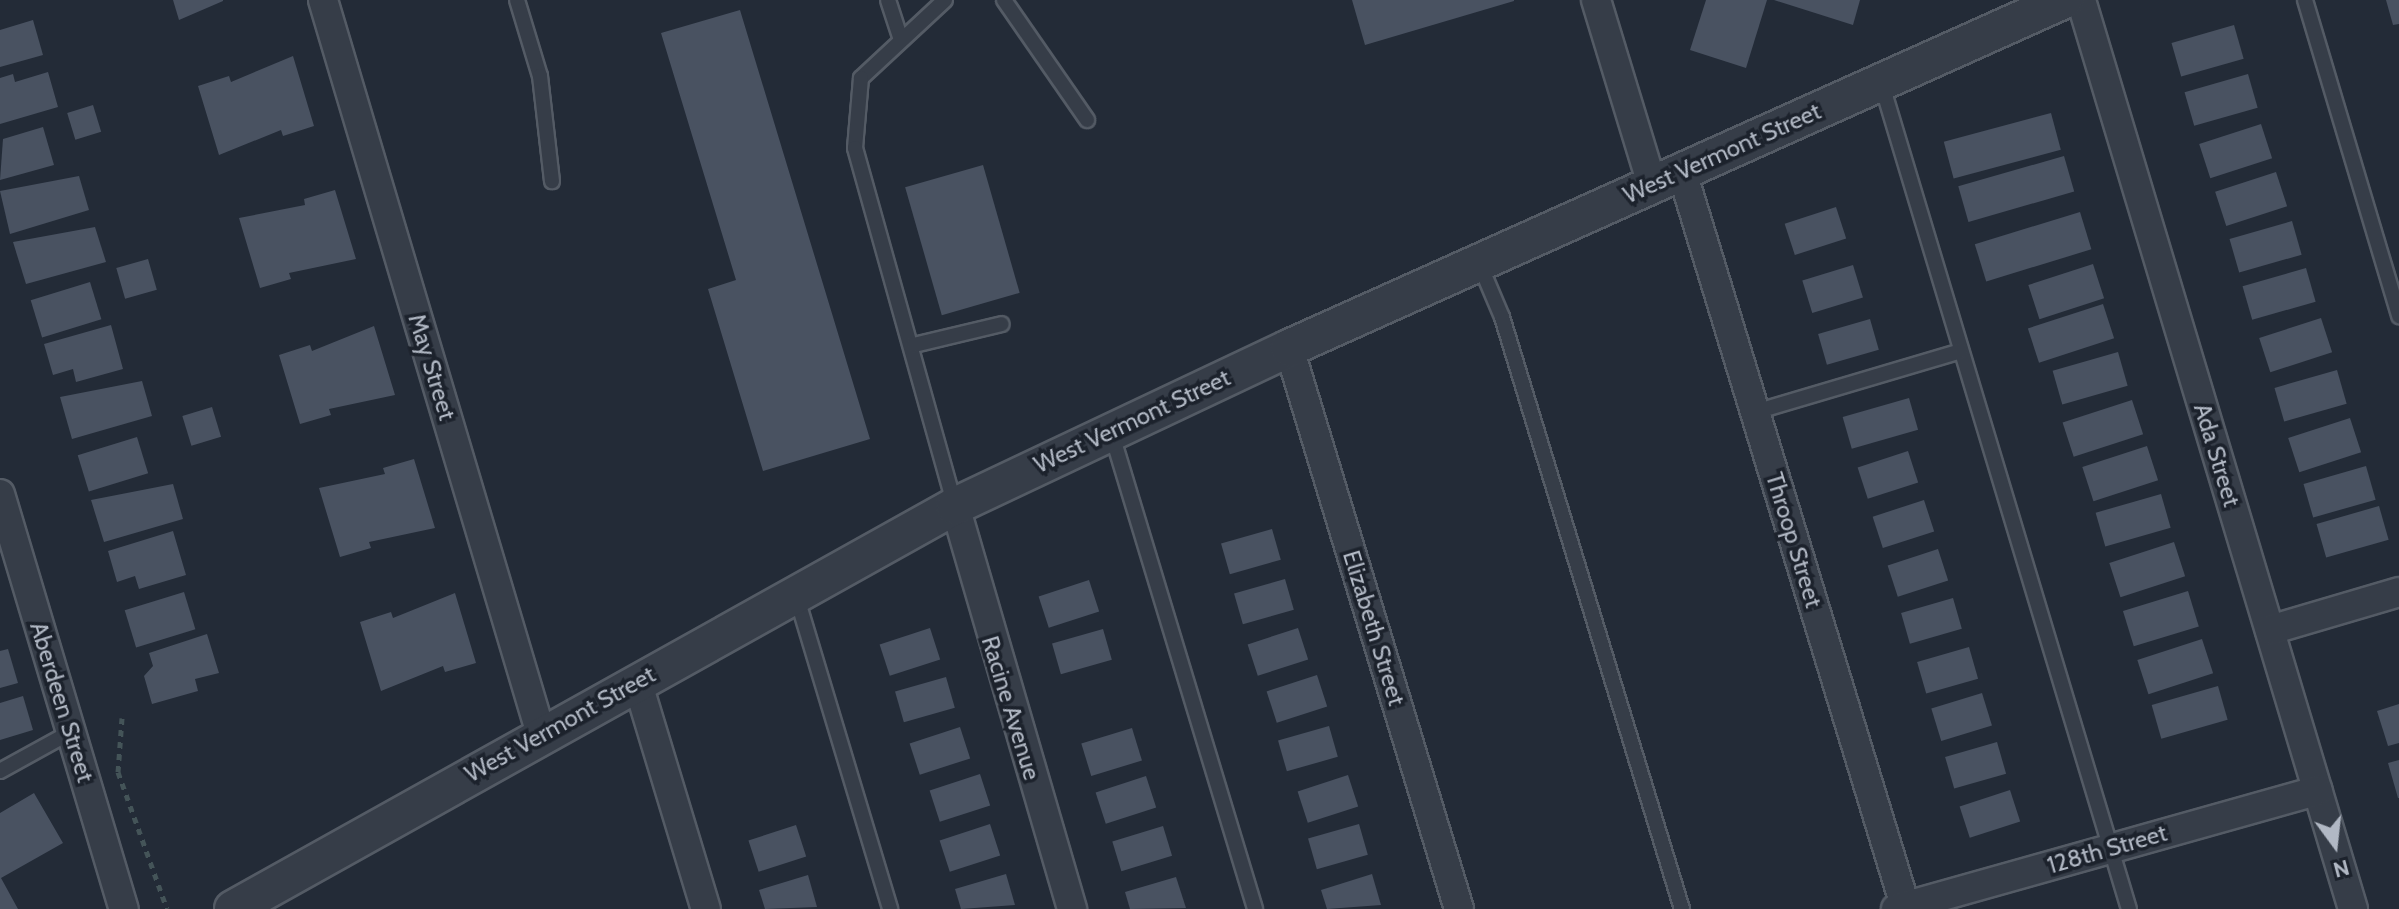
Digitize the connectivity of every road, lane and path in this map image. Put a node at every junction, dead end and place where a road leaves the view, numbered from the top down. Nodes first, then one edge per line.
1 (323, 0) edge
2 (517, 0) edge
3 (888, 0) edge
4 (945, 0) edge
5 (1004, 0) edge
6 (1596, 0) edge
7 (2064, 0) edge
8 (2081, 0) edge
9 (2305, 0) edge
10 (901, 40) junction
11 (1881, 80) junction
12 (1087, 120) dead end
13 (1667, 178) junction
14 (552, 181) dead end
15 (1479, 262) junction
16 (2399, 316) edge
17 (1002, 324) dead end
18 (914, 345) junction
19 (1289, 348) junction
20 (1961, 351) junction
21 (1755, 412) junction
22 (1110, 429) junction
23 (0, 494) edge
24 (955, 506) junction
25 (2399, 592) edge
26 (796, 594) junction
27 (2270, 630) junction
28 (637, 681) junction
29 (122, 718) dead end
30 (71, 732) junction
31 (541, 734) junction
32 (0, 771) edge
33 (2318, 790) junction
34 (2110, 848) junction
35 (1902, 908) edge
36 (124, 909) edge
37 (167, 909) edge
38 (233, 909) edge
39 (706, 909) edge
40 (890, 909) edge
41 (1072, 909) edge
42 (1255, 909) edge
43 (1459, 909) edge
44 (1682, 909) edge
45 (2129, 909) edge
46 (2353, 909) edge

1 - 31 street, May Street
2 - 14 lane
3 - 10 lane
4 - 10 lane
5 - 12 lane
6 - 13 street, Throop Street
7 - 11 street, West Vermont Street
8 - 27 street, Ada Street
9 - 16 lane
10 - 18 lane
11 - 13 street, West Vermont Street
11 - 20 lane
13 - 15 street, West Vermont Street
13 - 21 street, Throop Street
15 - 19 street, West Vermont Street
15 - 44 lane
17 - 18 lane
18 - 24 lane
19 - 22 street, West Vermont Street
19 - 43 street, Elizabeth Street
20 - 21 lane
20 - 34 lane
21 - 35 street, Throop Street
22 - 24 street, West Vermont Street
22 - 42 lane
23 - 30 street, Aberdeen Street
24 - 26 street, West Vermont Street
24 - 41 street, Racine Avenue
25 - 27 street
26 - 28 street, West Vermont Street
26 - 40 lane
27 - 33 street, Ada Street
28 - 31 street, West Vermont Street
28 - 39 street
29 - 37 path
30 - 32 lane
30 - 36 street, Aberdeen Street
31 - 38 street, West Vermont Street
33 - 34 street, 128th Street
33 - 46 street, Ada Street
34 - 35 street, 128th Street
34 - 45 lane

